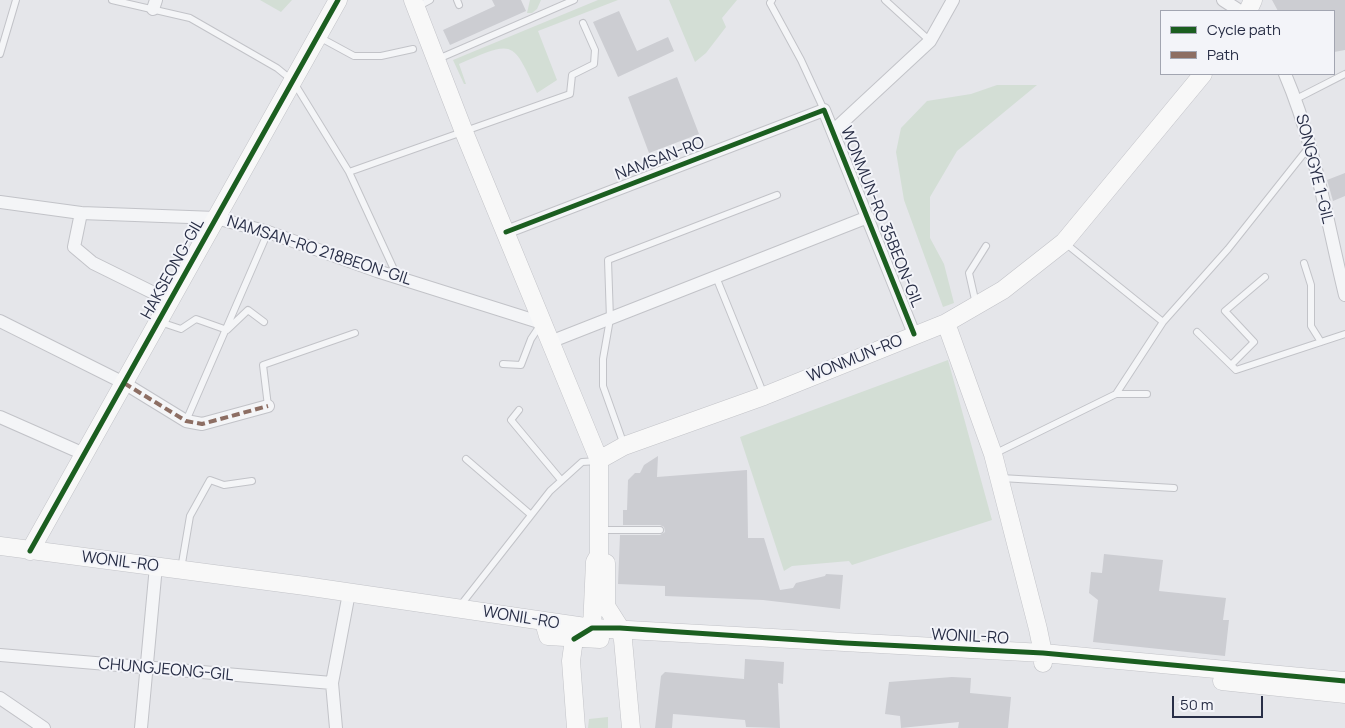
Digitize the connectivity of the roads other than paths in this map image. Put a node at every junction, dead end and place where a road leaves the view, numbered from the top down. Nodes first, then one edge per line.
1 (16, 0) edge
2 (112, 0) edge
3 (338, 0) edge
4 (574, 0) edge
5 (772, 0) edge
6 (885, 0) edge
7 (953, 0) edge
8 (1223, 0) edge
9 (420, 3) edge
10 (155, 4) edge
11 (1238, 10) edge
12 (583, 23) dead end
13 (318, 36) junction
14 (930, 40) junction
15 (412, 49) dead end
16 (0, 54) edge
17 (436, 60) junction
18 (1345, 74) edge
19 (1202, 75) edge
20 (1285, 75) edge
21 (293, 81) junction
22 (1296, 99) junction
23 (824, 110) junction
24 (833, 131) junction
25 (464, 132) junction
26 (1310, 147) junction
27 (349, 172) junction
28 (777, 195) dead end
29 (0, 202) edge
30 (81, 213) junction
31 (868, 217) junction
32 (216, 218) junction
33 (268, 232) junction
34 (506, 232) junction
35 (1064, 242) junction
36 (986, 246) dead end
37 (1304, 264) dead end
38 (397, 276) junction
39 (716, 277) junction
40 (1265, 278) dead end
41 (1345, 295) edge
42 (170, 301) junction
43 (976, 306) junction
44 (610, 319) junction
45 (0, 321) edge
46 (158, 322) junction
47 (264, 322) dead end
48 (1163, 322) junction
49 (542, 323) junction
50 (946, 323) junction
51 (227, 330) junction
52 (1197, 332) dead end
53 (355, 333) dead end
54 (914, 334) junction
55 (1345, 334) edge
56 (550, 342) junction
57 (1321, 342) junction
58 (503, 364) dead end
59 (1231, 365) junction
60 (124, 383) junction
61 (1116, 394) junction
62 (1147, 394) dead end
63 (764, 396) junction
64 (268, 406) joint
65 (519, 410) dead end
66 (0, 417) edge
67 (186, 421) junction
68 (624, 446) junction
69 (84, 454) junction
70 (993, 454) junction
71 (466, 459) dead end
72 (599, 460) junction
73 (997, 478) junction
74 (561, 480) junction
75 (252, 481) dead end
76 (1174, 488) dead end
77 (530, 514) junction
78 (600, 530) junction
79 (660, 530) dead end
80 (0, 546) edge
81 (30, 551) junction
82 (599, 555) junction
83 (156, 566) junction
84 (181, 570) junction
85 (349, 593) junction
86 (458, 608) junction
87 (544, 622) junction
88 (592, 628) junction
89 (621, 634) junction
90 (574, 638) junction
91 (0, 655) edge
92 (1043, 658) junction
93 (145, 668) junction
94 (1345, 681) edge
95 (332, 683) junction
96 (1345, 694) edge
97 (0, 698) edge
98 (44, 728) edge
99 (141, 728) edge
100 (336, 728) edge
101 (576, 728) edge
102 (631, 728) edge

1 - 16 lane
2 - 10 lane
3 - 13 street, HAKSEONG-GIL
4 - 17 lane
5 - 23 lane, WONMUN-RO 35BEON-GIL
6 - 14 lane
7 - 14 street
8 - 11 street
9 - 17 street
10 - 21 lane
12 - 25 lane
13 - 15 lane
13 - 21 street, HAKSEONG-GIL
14 - 24 street
17 - 25 street
18 - 22 lane
19 - 35 street, WONMUN-RO
20 - 22 street, SONGGYE 1-GIL
21 - 27 lane
21 - 32 street, HAKSEONG-GIL
22 - 26 street, SONGGYE 1-GIL
23 - 24 street, WONMUN-RO 35BEON-GIL
23 - 34 street, NAMSAN-RO
24 - 31 street, WONMUN-RO 35BEON-GIL
25 - 27 lane
25 - 34 street
26 - 41 street, SONGGYE 1-GIL
26 - 48 lane
27 - 38 lane
28 - 44 lane
29 - 30 street, NAMSAN-RO 218BEON-GIL
30 - 32 street, NAMSAN-RO 218BEON-GIL
30 - 42 street
31 - 39 street
31 - 54 street, WONMUN-RO 35BEON-GIL
32 - 33 street, NAMSAN-RO 218BEON-GIL
32 - 42 street, HAKSEONG-GIL
33 - 38 street, NAMSAN-RO 218BEON-GIL
33 - 51 lane
34 - 49 street
35 - 43 street, WONMUN-RO
35 - 48 lane
36 - 43 lane
37 - 57 lane
38 - 49 street, NAMSAN-RO 218BEON-GIL
39 - 44 street
39 - 63 lane
40 - 59 lane
42 - 46 street, HAKSEONG-GIL
43 - 50 street, WONMUN-RO
44 - 56 street
44 - 68 lane
45 - 60 street
46 - 51 lane
46 - 60 street, HAKSEONG-GIL
47 - 51 lane
48 - 61 lane
49 - 56 street
49 - 58 lane
50 - 54 street, WONMUN-RO
50 - 70 street
51 - 67 lane
52 - 59 lane
53 - 64 lane
54 - 63 street, WONMUN-RO
55 - 57 lane
56 - 72 street
57 - 59 lane
60 - 67 street
60 - 69 street, HAKSEONG-GIL
61 - 62 lane
61 - 70 lane
63 - 68 street, WONMUN-RO
64 - 67 street
65 - 74 lane
66 - 69 street
68 - 72 street, WONMUN-RO
69 - 81 street, HAKSEONG-GIL
70 - 73 street
71 - 77 lane
72 - 74 lane
72 - 78 street
73 - 76 lane
73 - 92 street
74 - 77 lane
75 - 84 lane
77 - 86 lane
78 - 79 lane
78 - 82 street
80 - 81 street, WONIL-RO
81 - 83 street, WONIL-RO
82 - 88 street
82 - 89 street
83 - 84 street, WONIL-RO
83 - 93 street
84 - 85 street, WONIL-RO
85 - 86 street, WONIL-RO
85 - 95 street
86 - 87 street, WONIL-RO
87 - 88 street, WONIL-RO
87 - 90 street
88 - 89 street, WONIL-RO
88 - 90 street
89 - 90 street
89 - 92 street, WONIL-RO
89 - 92 street, WONIL-RO
89 - 102 street
90 - 101 street
91 - 93 street, CHUNGJEONG-GIL
92 - 94 street, WONIL-RO
92 - 96 street, WONIL-RO
93 - 95 street, CHUNGJEONG-GIL
93 - 99 street
95 - 100 street
97 - 98 street

